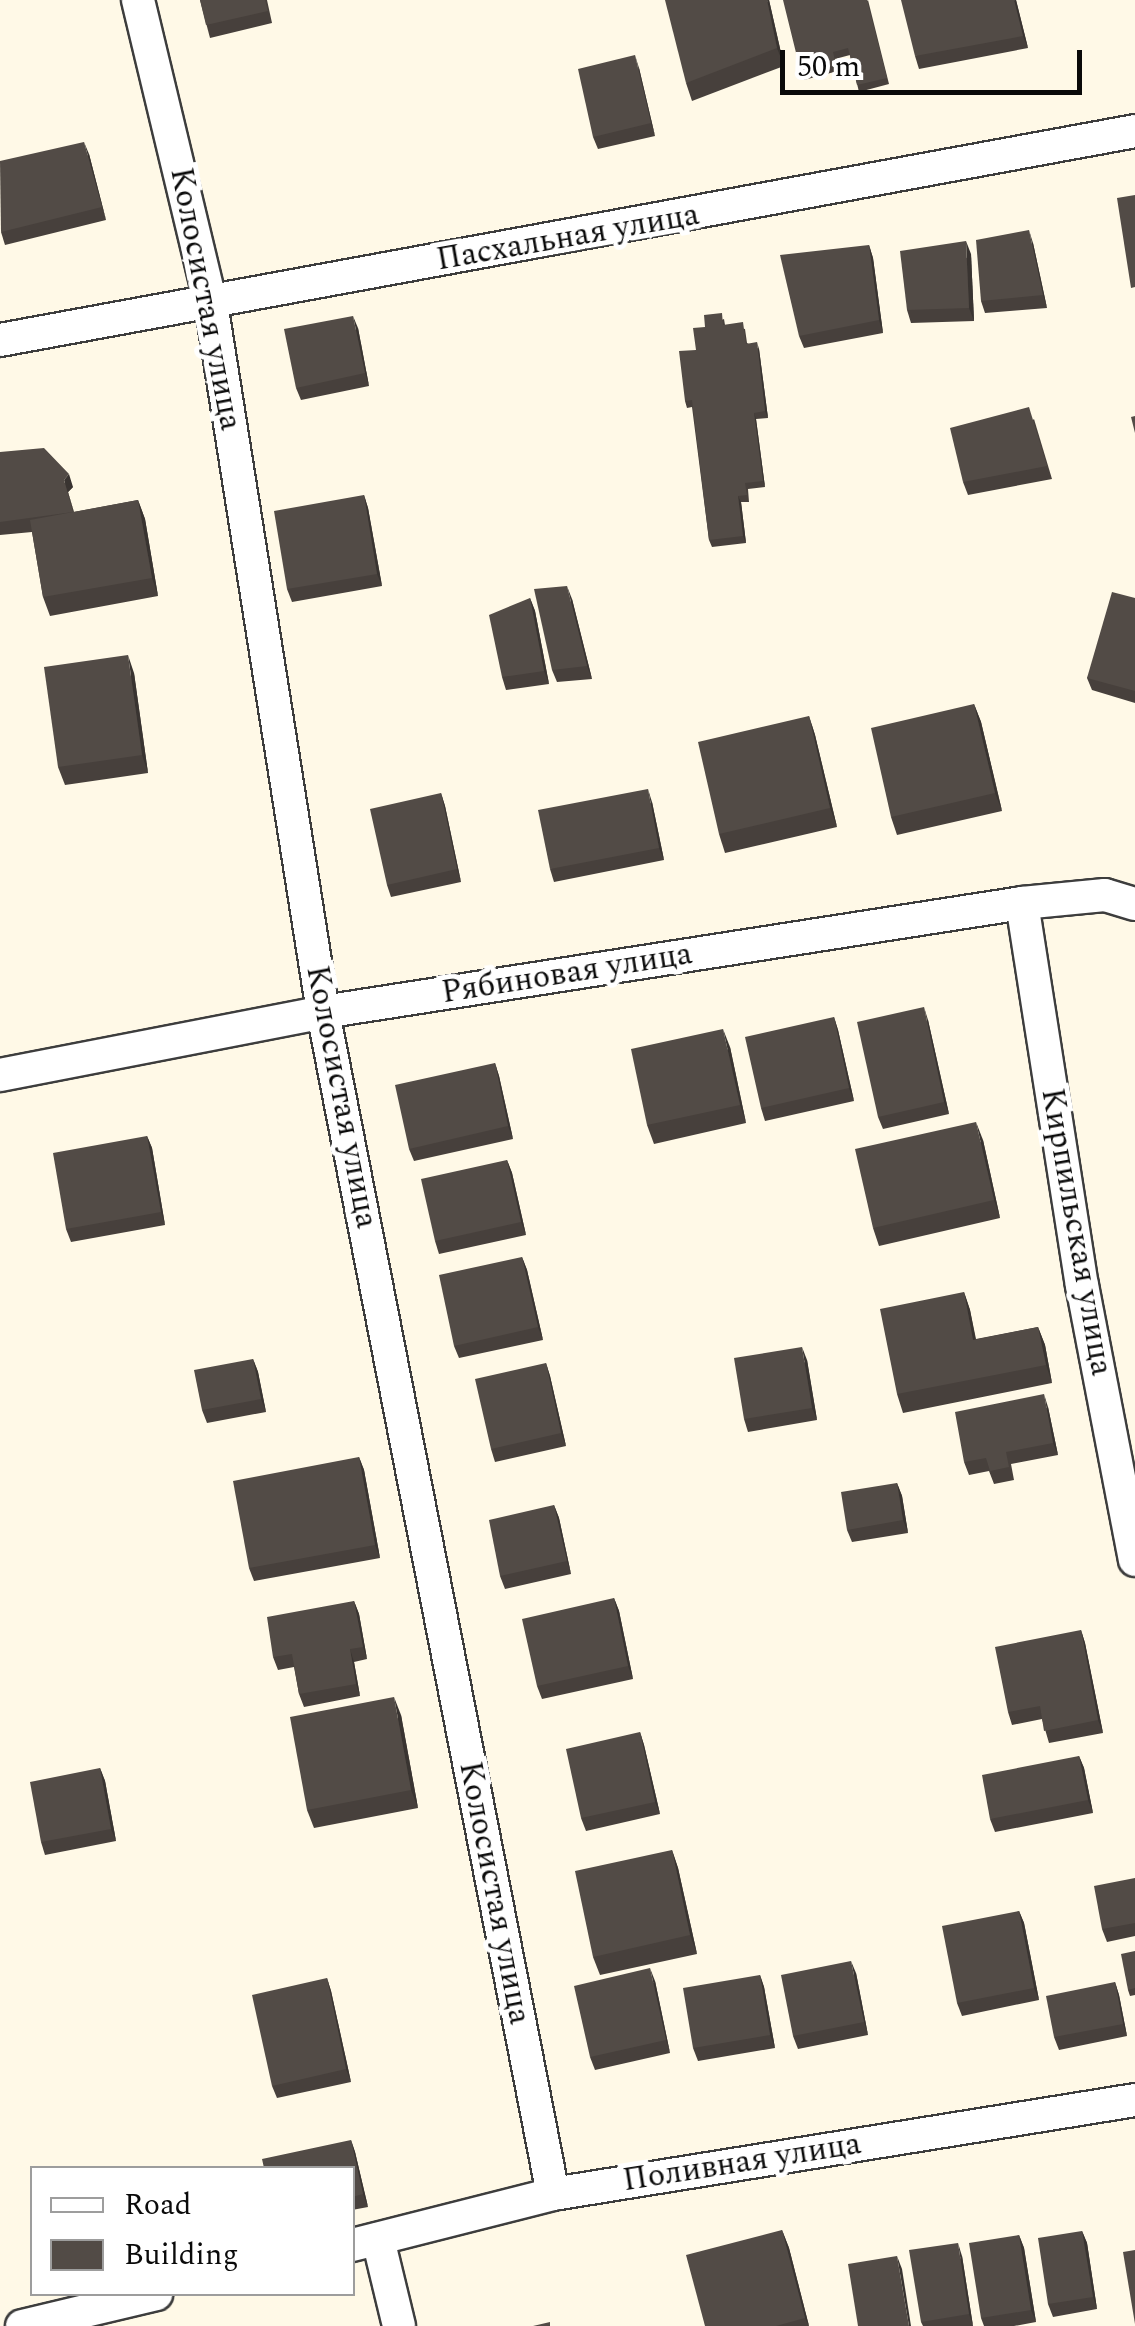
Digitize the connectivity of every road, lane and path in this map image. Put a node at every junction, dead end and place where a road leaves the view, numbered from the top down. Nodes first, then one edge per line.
1 (138, 0) edge
2 (1135, 132) edge
3 (212, 303) junction
4 (0, 340) edge
5 (1022, 903) junction
6 (1135, 904) edge
7 (323, 1012) junction
8 (0, 1075) edge
9 (1135, 1560) edge
10 (1135, 2100) edge
11 (553, 2194) junction
12 (365, 2242) edge
13 (149, 2296) edge
14 (44, 2324) edge
15 (399, 2326) edge

1 - 3 street, Колосистая улица
2 - 3 street, Пасхальная улица
3 - 4 street, Пасхальная улица
3 - 7 street, Колосистая улица
5 - 6 street, Рябиновая улица
5 - 7 street, Рябиновая улица
5 - 9 street, Кирпильская улица
7 - 8 street, Рябиновая улица
7 - 11 street, Колосистая улица
10 - 11 street, Поливная улица
11 - 12 street, Поливная улица
12 - 15 street
13 - 14 street

